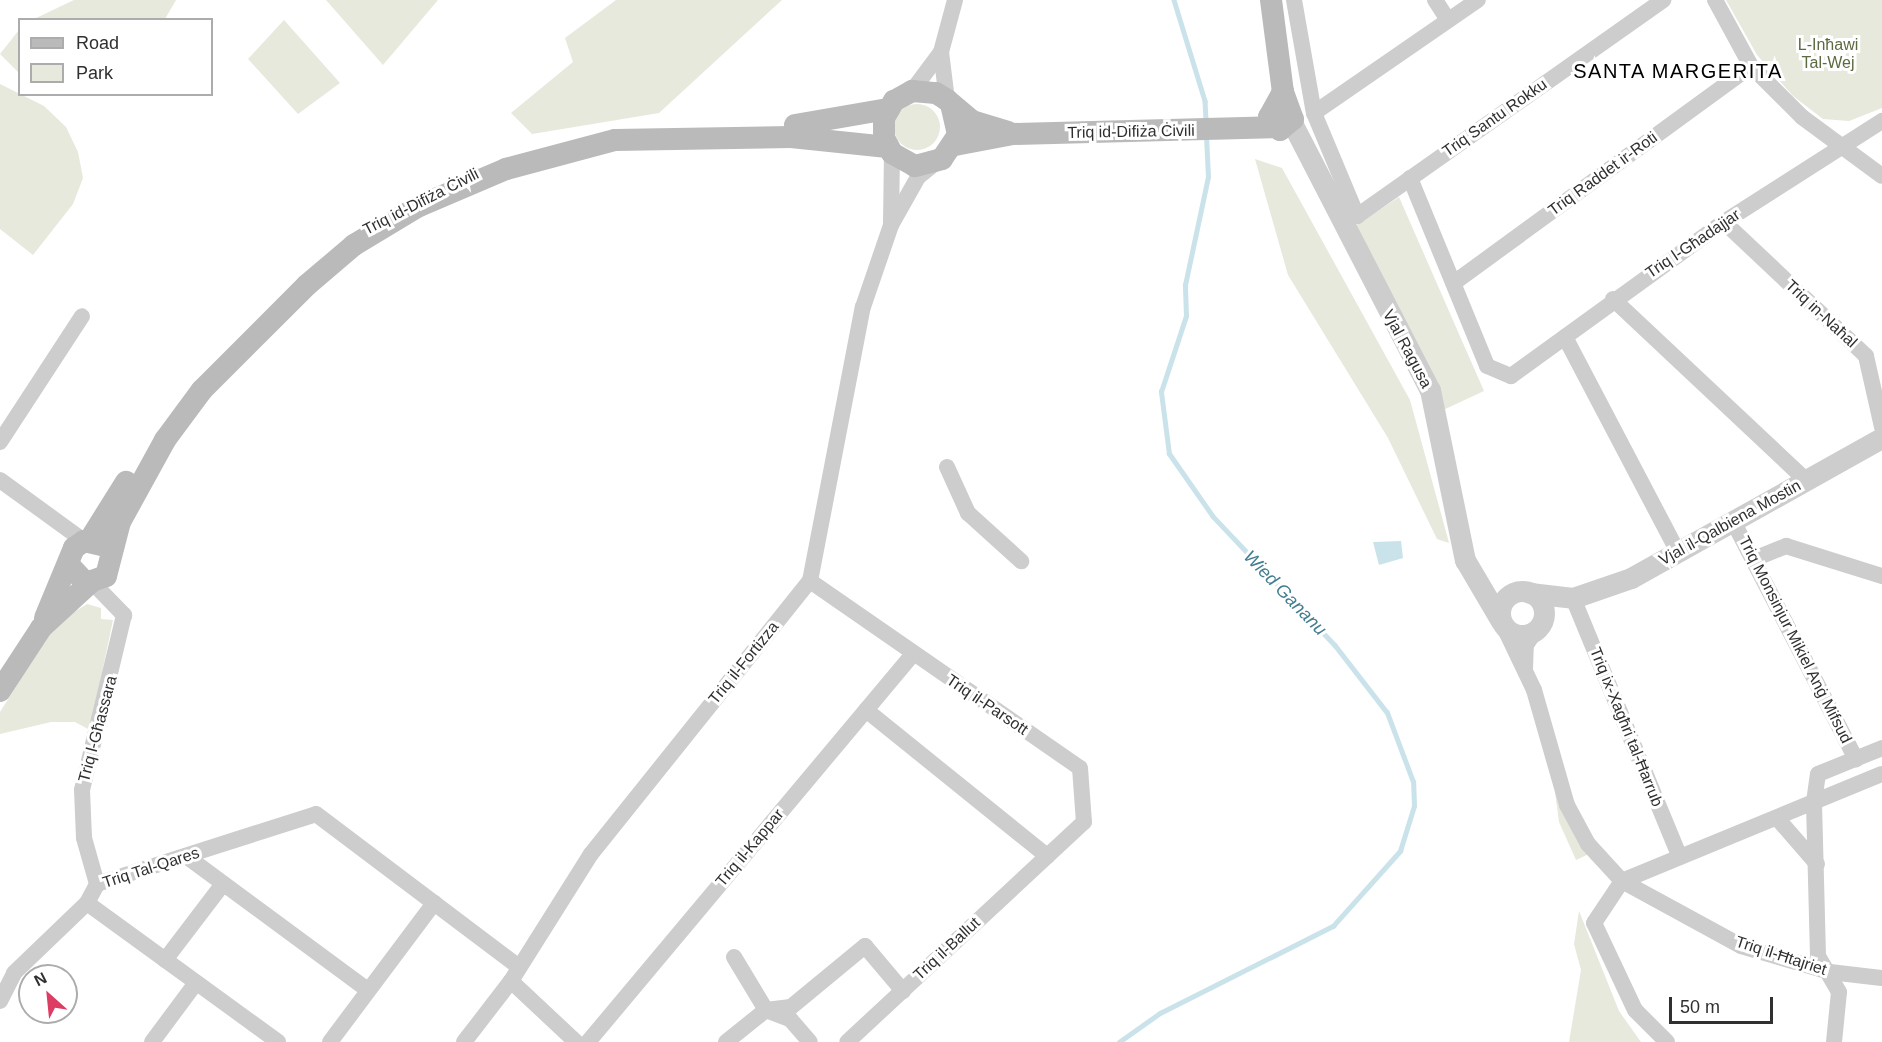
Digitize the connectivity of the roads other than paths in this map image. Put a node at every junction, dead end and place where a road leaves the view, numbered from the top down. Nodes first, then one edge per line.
1 (955, 0) edge
2 (1271, 0) edge
3 (1294, 0) edge
4 (1435, 0) edge
5 (1478, 0) edge
6 (1663, 0) edge
7 (1714, 0) edge
8 (1448, 20) junction
9 (940, 52) junction
10 (1751, 66) junction
11 (912, 91) junction
12 (949, 102) junction
13 (888, 109) junction
14 (1280, 111) junction
15 (1314, 113) junction
16 (1882, 121) edge
17 (1247, 125) junction
18 (1013, 134) junction
19 (955, 145) junction
20 (1842, 147) junction
21 (890, 150) junction
22 (934, 164) junction
23 (1882, 176) edge
24 (1410, 178) junction
25 (1724, 222) junction
26 (891, 225) junction
27 (1455, 282) junction
28 (1613, 299) junction
29 (82, 316) dead end
30 (1565, 337) junction
31 (1882, 427) edge
32 (1882, 438) edge
33 (0, 442) edge
34 (947, 467) dead end
35 (0, 480) edge
36 (1806, 480) junction
37 (1734, 523) junction
38 (75, 547) junction
39 (1678, 552) junction
40 (1754, 559) junction
41 (1021, 561) dead end
42 (100, 574) junction
43 (1472, 576) junction
44 (1882, 576) edge
45 (810, 581) junction
46 (1526, 592) junction
47 (1573, 598) junction
48 (1502, 623) junction
49 (1538, 627) junction
50 (41, 628) junction
51 (913, 654) junction
52 (1526, 673) junction
53 (0, 690) edge
54 (866, 710) junction
55 (1882, 747) edge
56 (1856, 759) junction
57 (1882, 774) edge
58 (1814, 802) junction
59 (1777, 818) junction
60 (186, 856) junction
61 (1047, 856) junction
62 (1680, 857) junction
63 (1817, 864) junction
64 (1622, 881) junction
65 (97, 884) junction
66 (223, 884) junction
67 (87, 903) junction
68 (434, 903) junction
69 (734, 957) dead end
70 (165, 960) junction
71 (1830, 972) junction
72 (515, 974) junction
73 (1882, 978) edge
74 (195, 984) junction
75 (368, 990) junction
76 (903, 991) junction
77 (0, 1001) edge
78 (766, 1010) junction
79 (276, 1041) edge
80 (152, 1042) edge
81 (330, 1042) edge
82 (464, 1042) edge
83 (576, 1042) edge
84 (588, 1042) edge
85 (726, 1042) edge
86 (810, 1042) edge
87 (847, 1042) edge
88 (1667, 1042) edge
89 (1834, 1042) edge

1 - 9 street
2 - 14 main road, Vjal Ragusa
3 - 15 street
4 - 8 street
5 - 8 street
6 - 24 street, Triq Santu Rokku
7 - 10 street
8 - 15 street
9 - 11 street
9 - 12 street
10 - 20 street
10 - 27 street, Triq Raddet ir-Roti
11 - 12 main road, Triq id-Difiża Ċivili
11 - 13 main road, Triq id-Difiża Ċivili
12 - 18 main road, Triq id-Difiża Ċivili
12 - 19 main road
13 - 21 main road
13 - 38 main road, Triq id-Difiża Ċivili
14 - 17 main road
14 - 17 main road
14 - 43 street, Vjal Ragusa
15 - 24 street, Triq Santu Rokku
16 - 20 street, Triq l-Għadajjar
17 - 18 main road, Triq id-Difiża Ċivili
18 - 19 main road, Triq id-Difiża Ċivili
19 - 22 main road
20 - 23 street
20 - 25 street, Triq l-Għadajjar
21 - 22 main road, Triq id-Difiża Ċivili
21 - 26 street, Triq il-Fortizza
21 - 42 main road, Triq id-Difiża Ċivili
22 - 26 street, Triq il-Fortizza
24 - 27 street
25 - 28 street, Triq l-Għadajjar
25 - 31 street, Triq in-Naħal
26 - 45 street, Triq il-Fortizza
27 - 30 street, Triq l-Għadajjar
28 - 30 street, Triq l-Għadajjar
28 - 36 street
29 - 33 street
30 - 39 street
32 - 36 street, Vjal il-Qalbiena Mostin
34 - 41 street
35 - 38 street
36 - 37 street, Vjal il-Qalbiena Mostin
37 - 39 street, Vjal il-Qalbiena Mostin
37 - 40 street, Triq Monsinjur Mikiel Anġ Mifsud
38 - 42 main road
38 - 42 main road
38 - 50 main road, Triq id-Difiża Ċivili
39 - 47 street, Vjal il-Qalbiena Mostin
40 - 44 street
40 - 56 street, Triq Monsinjur Mikiel Anġ Mifsud
42 - 50 main road, Triq id-Difiża Ċivili
42 - 65 street, Triq l-Għassara
43 - 46 street
43 - 48 street, Vjal Ragusa
45 - 51 street, Triq il-Parsott
45 - 72 street, Triq il-Fortizza
46 - 47 street, Vjal il-Qalbiena Mostin
46 - 48 street
46 - 49 street
47 - 49 street, Vjal il-Qalbiena Mostin
47 - 62 street, Triq ix-Xagħri tal-Ħarrub
48 - 49 street
48 - 52 street, Vjal Ragusa
49 - 52 street, Vjal Ragusa
50 - 53 main road, Triq id-Difiża Ċivili
51 - 54 street, Triq il-Kappar
51 - 61 street, Triq il-Parsott
52 - 64 street, Vjal Ragusa
54 - 61 street
54 - 84 street, Triq il-Kappar
55 - 56 street
56 - 58 street
57 - 58 street
58 - 59 street
58 - 63 street
59 - 62 street
59 - 63 street
60 - 65 street, Triq Tal-Qares
60 - 66 street
60 - 68 street, Triq Tal-Qares
61 - 76 street, Triq il-Ballut
62 - 64 street
63 - 71 street
64 - 71 street, Triq il-Ħtajriet
64 - 88 street
65 - 67 street, Triq Tal-Qares
66 - 70 street
66 - 75 street
67 - 70 street
67 - 77 street, Triq Tal-Qares
68 - 72 street
68 - 75 street
69 - 78 street
70 - 74 street
71 - 73 street, Triq il-Ħtajriet
71 - 89 street
72 - 82 street, Triq il-Fortizza
72 - 83 street
74 - 79 street
74 - 80 street
75 - 81 street
76 - 78 street
76 - 87 street, Triq il-Ballut
78 - 85 street
78 - 86 street

